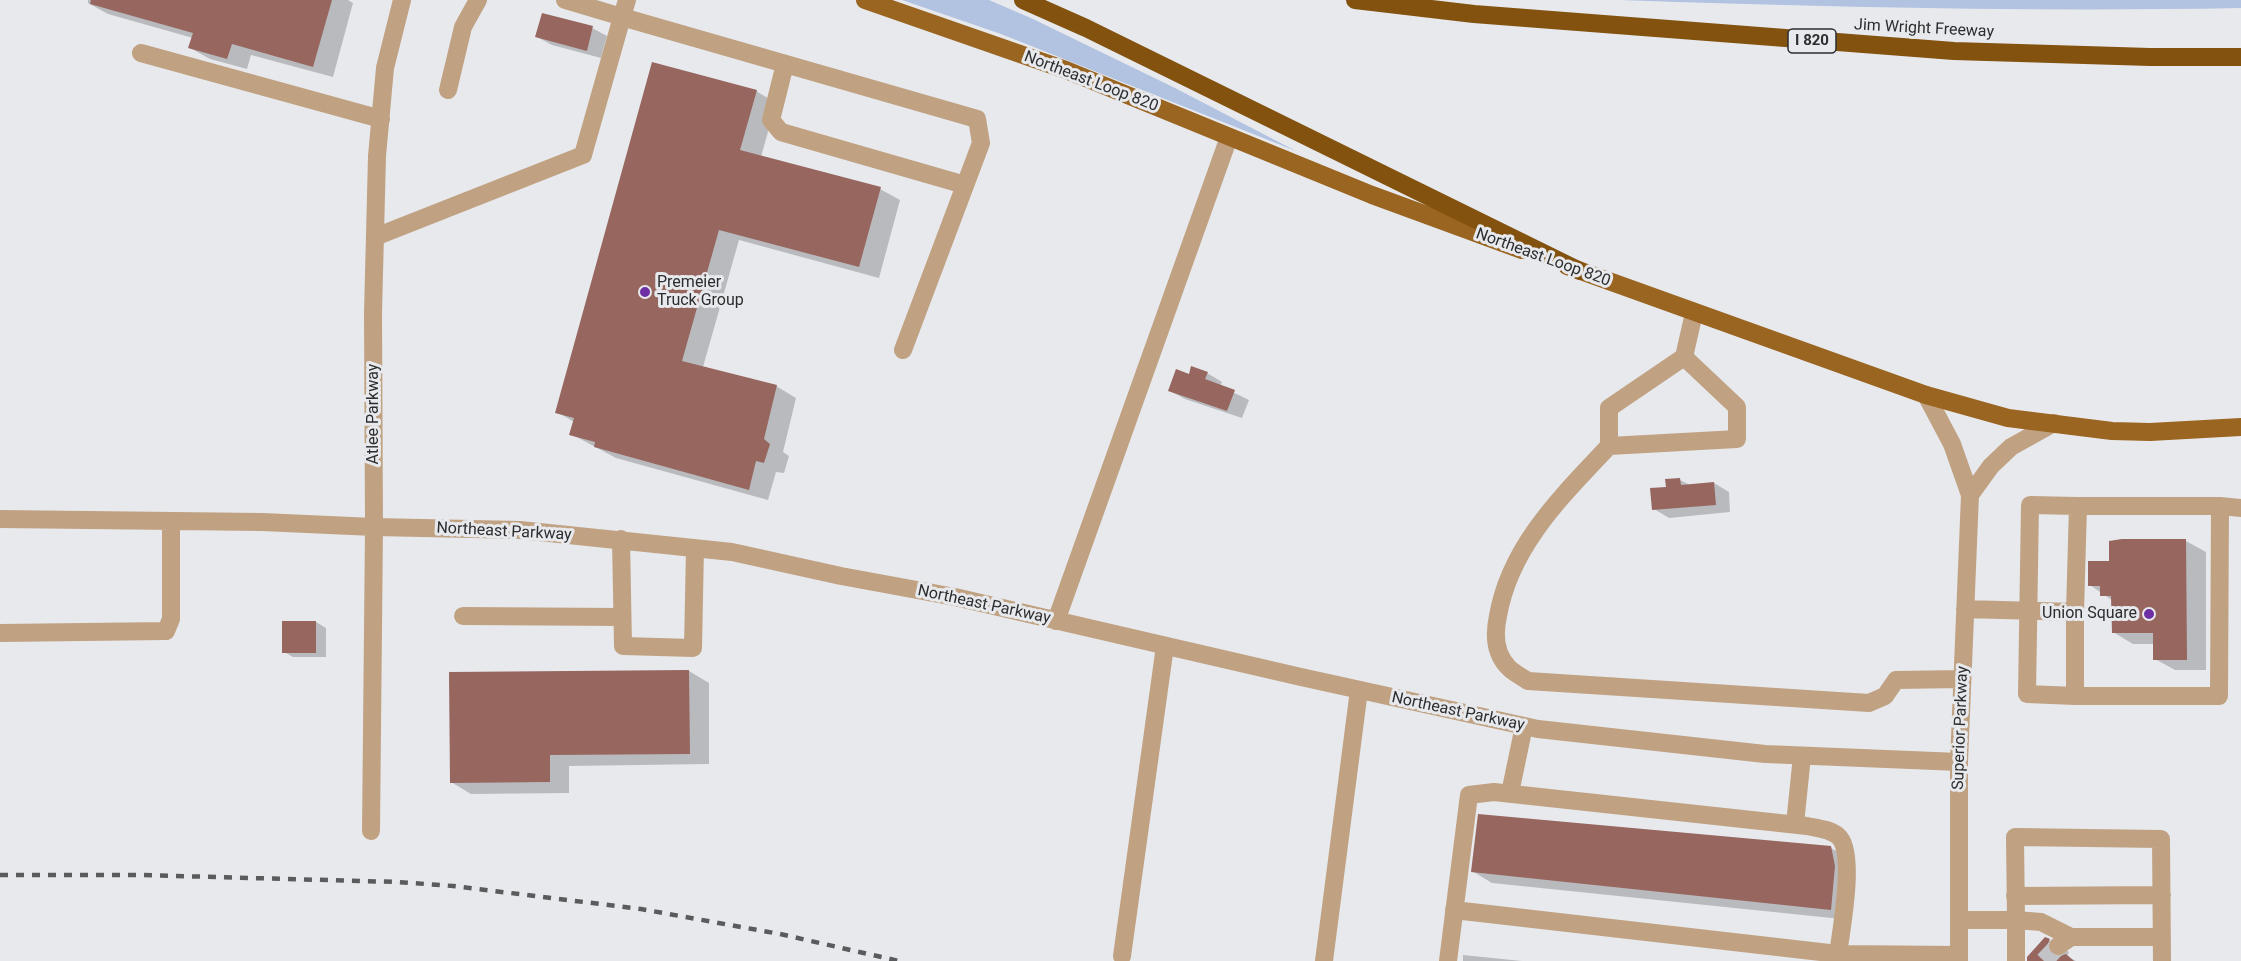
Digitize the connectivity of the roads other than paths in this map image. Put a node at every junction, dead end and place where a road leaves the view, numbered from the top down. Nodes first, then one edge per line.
1 (402, 0) edge
2 (478, 0) edge
3 (565, 0) edge
4 (865, 0) edge
5 (1023, 0) edge
6 (1354, 0) edge
7 (625, 9) edge
8 (141, 53) dead end
9 (2241, 57) edge
10 (785, 64) junction
11 (448, 90) dead end
12 (381, 119) junction
13 (1229, 137) junction
14 (965, 184) junction
15 (375, 237) junction
16 (1580, 271) junction
17 (1694, 313) junction
18 (903, 350) dead end
19 (1684, 357) junction
20 (1926, 395) junction
21 (2054, 423) junction
22 (2241, 427) edge
23 (1609, 446) junction
24 (1970, 495) junction
25 (2078, 506) junction
26 (2220, 506) junction
27 (2241, 507) edge
28 (0, 519) edge
29 (171, 521) junction
30 (374, 527) junction
31 (621, 539) junction
32 (695, 548) junction
33 (1965, 609) junction
34 (2027, 611) junction
35 (2075, 612) junction
36 (463, 616) dead end
37 (622, 617) junction
38 (1056, 621) junction
39 (0, 633) edge
40 (1165, 646) junction
41 (1962, 679) junction
42 (1359, 690) junction
43 (2075, 696) junction
44 (1524, 726) junction
45 (1802, 756) junction
46 (1959, 762) junction
47 (1510, 793) junction
48 (1795, 824) junction
49 (371, 831) dead end
50 (2162, 895) junction
51 (2015, 896) junction
52 (1454, 910) junction
53 (1959, 920) junction
54 (2016, 920) junction
55 (2162, 937) junction
56 (1122, 956) dead end
57 (1837, 958) edge
58 (1959, 958) edge
59 (1324, 961) edge
60 (1448, 961) edge
61 (2016, 961) edge
62 (2162, 961) edge

1 - 12 street, Atlee Parkway
2 - 11 street
3 - 7 street
4 - 13 main road, Northeast Loop 820
5 - 16 highway
6 - 9 highway, Jim Wright Freeway / I 820
7 - 10 street
7 - 15 street
8 - 12 street
10 - 14 street
10 - 14 street
12 - 15 street, Atlee Parkway
13 - 16 main road, Northeast Loop 820
13 - 38 street
14 - 18 street
15 - 30 street, Atlee Parkway
16 - 17 main road, Northeast Loop 820
17 - 19 street
17 - 20 main road, Northeast Loop 820
19 - 23 street
19 - 23 street
20 - 21 main road, Northeast Loop 820
20 - 24 street
21 - 22 main road, Northeast Loop 820
21 - 24 street
23 - 41 street
24 - 33 street, Superior Parkway
25 - 26 street
25 - 34 street
25 - 35 street
26 - 27 street
26 - 43 street
28 - 29 street, Northeast Parkway
29 - 30 street, Northeast Parkway
29 - 39 street
30 - 31 street, Northeast Parkway
30 - 49 street, Atlee Parkway
31 - 32 street, Northeast Parkway
31 - 37 street
32 - 37 street
32 - 38 street, Northeast Parkway
33 - 34 street
33 - 41 street, Superior Parkway
34 - 35 street
34 - 43 street
35 - 43 street
36 - 37 street
38 - 40 street, Northeast Parkway
40 - 42 street, Northeast Parkway
40 - 56 street
41 - 46 street, Superior Parkway
42 - 44 street, Northeast Parkway
42 - 59 street
44 - 45 street, Northeast Parkway
44 - 47 street
45 - 46 street, Northeast Parkway
45 - 48 street
46 - 53 street, Superior Parkway
47 - 48 street
47 - 52 street
48 - 57 street
50 - 51 street
50 - 51 street
50 - 55 street
51 - 54 street
52 - 57 street
52 - 60 street
53 - 54 street
53 - 58 street, Superior Parkway
54 - 55 street
54 - 61 street
55 - 62 street
57 - 58 street

